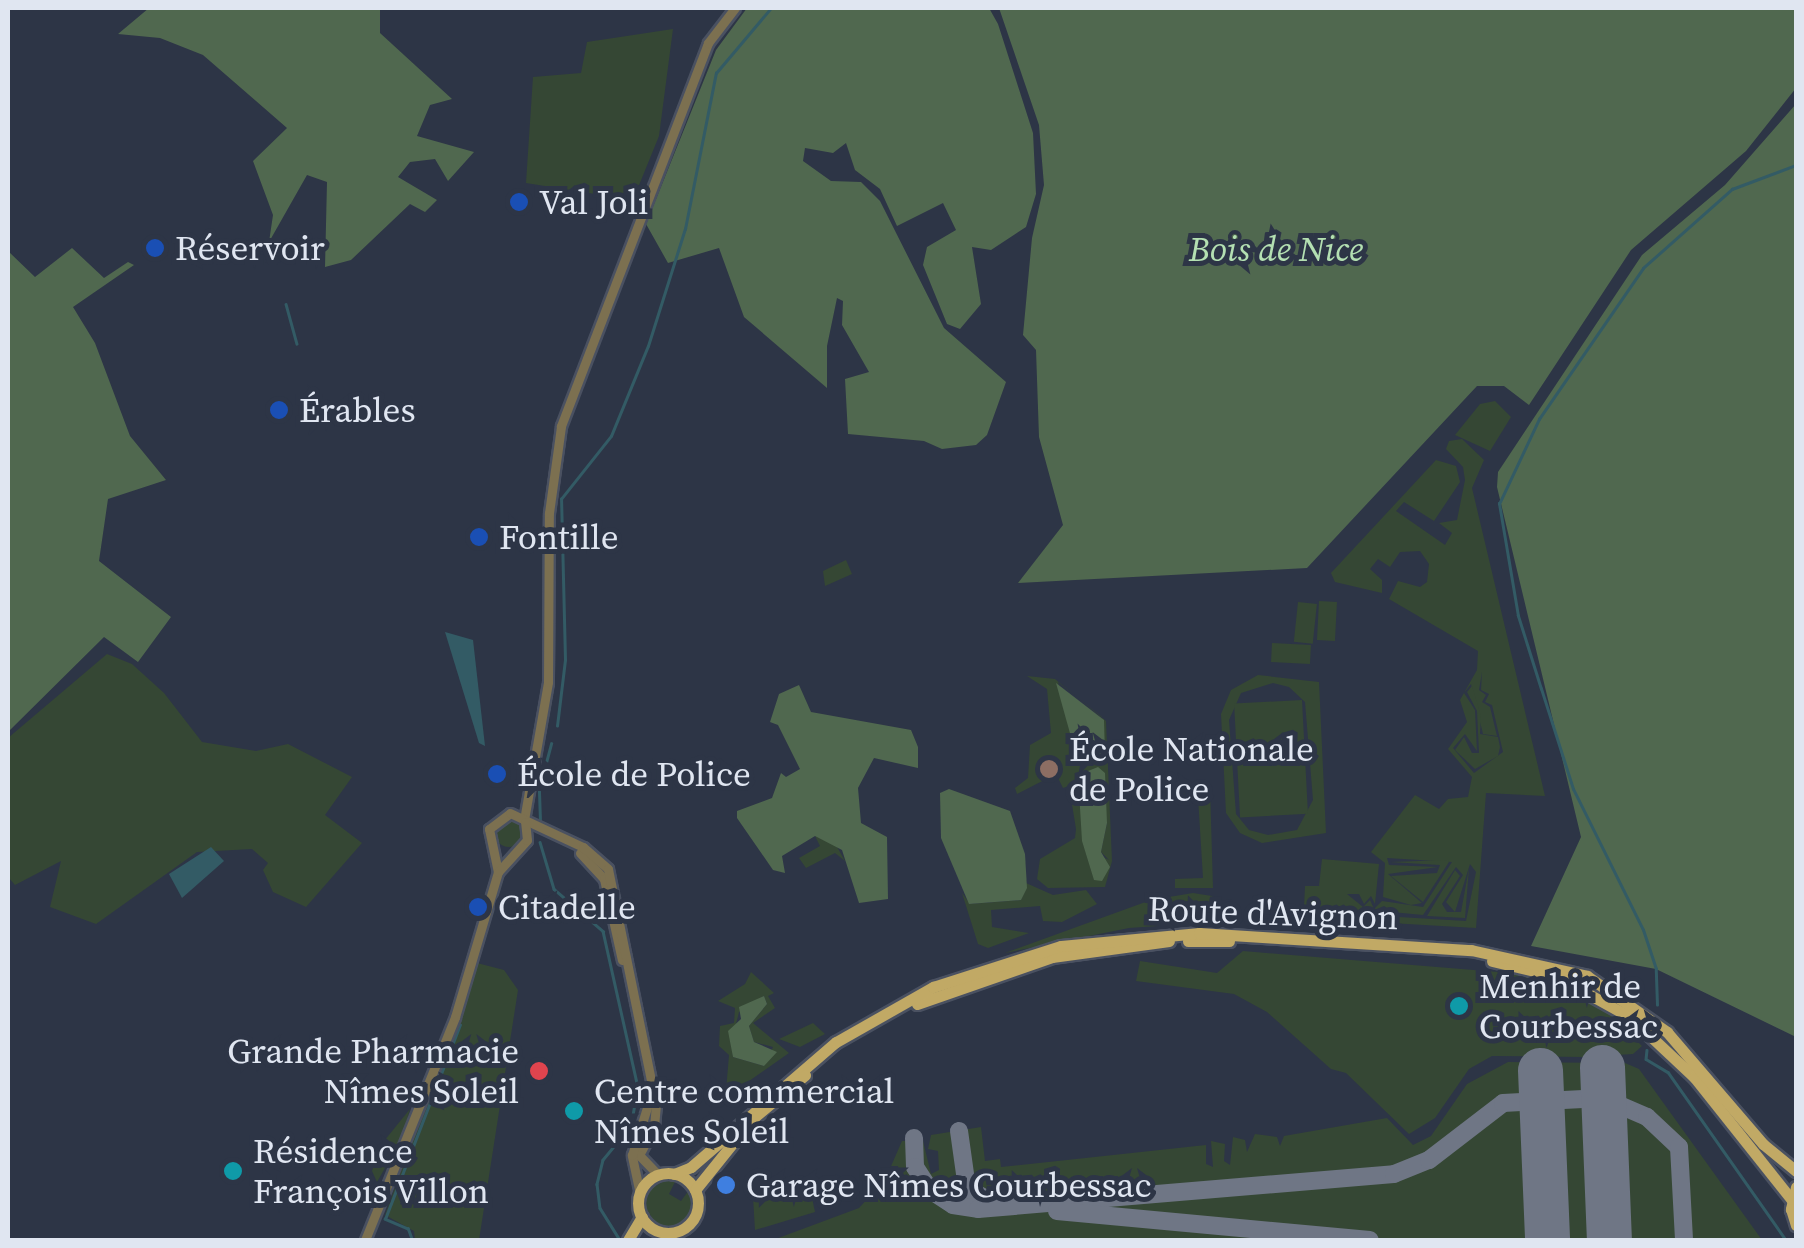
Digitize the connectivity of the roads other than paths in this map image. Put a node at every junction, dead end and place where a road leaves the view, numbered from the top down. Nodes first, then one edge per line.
1 (734, 8) edge
2 (522, 819) junction
3 (527, 840) junction
4 (496, 848) junction
5 (514, 852) junction
6 (498, 872) junction
7 (1796, 1171) edge
8 (674, 1174) junction
9 (658, 1175) junction
10 (695, 1190) junction
11 (1794, 1193) edge
12 (640, 1194) junction
13 (642, 1217) junction
14 (1796, 1225) edge
15 (657, 1236) edge
16 (366, 1240) edge
17 (628, 1240) edge

1 - 2 street
2 - 3 street
2 - 4 street
2 - 9 street
3 - 5 street
3 - 12 street
4 - 5 street
4 - 6 street
5 - 6 street
6 - 16 street
7 - 8 main road, Route d'Avignon
8 - 9 main road
8 - 10 main road
9 - 12 main road
10 - 11 main road, Route d'Avignon
10 - 15 main road
11 - 14 main road
12 - 13 main road
13 - 15 main road
13 - 17 main road

